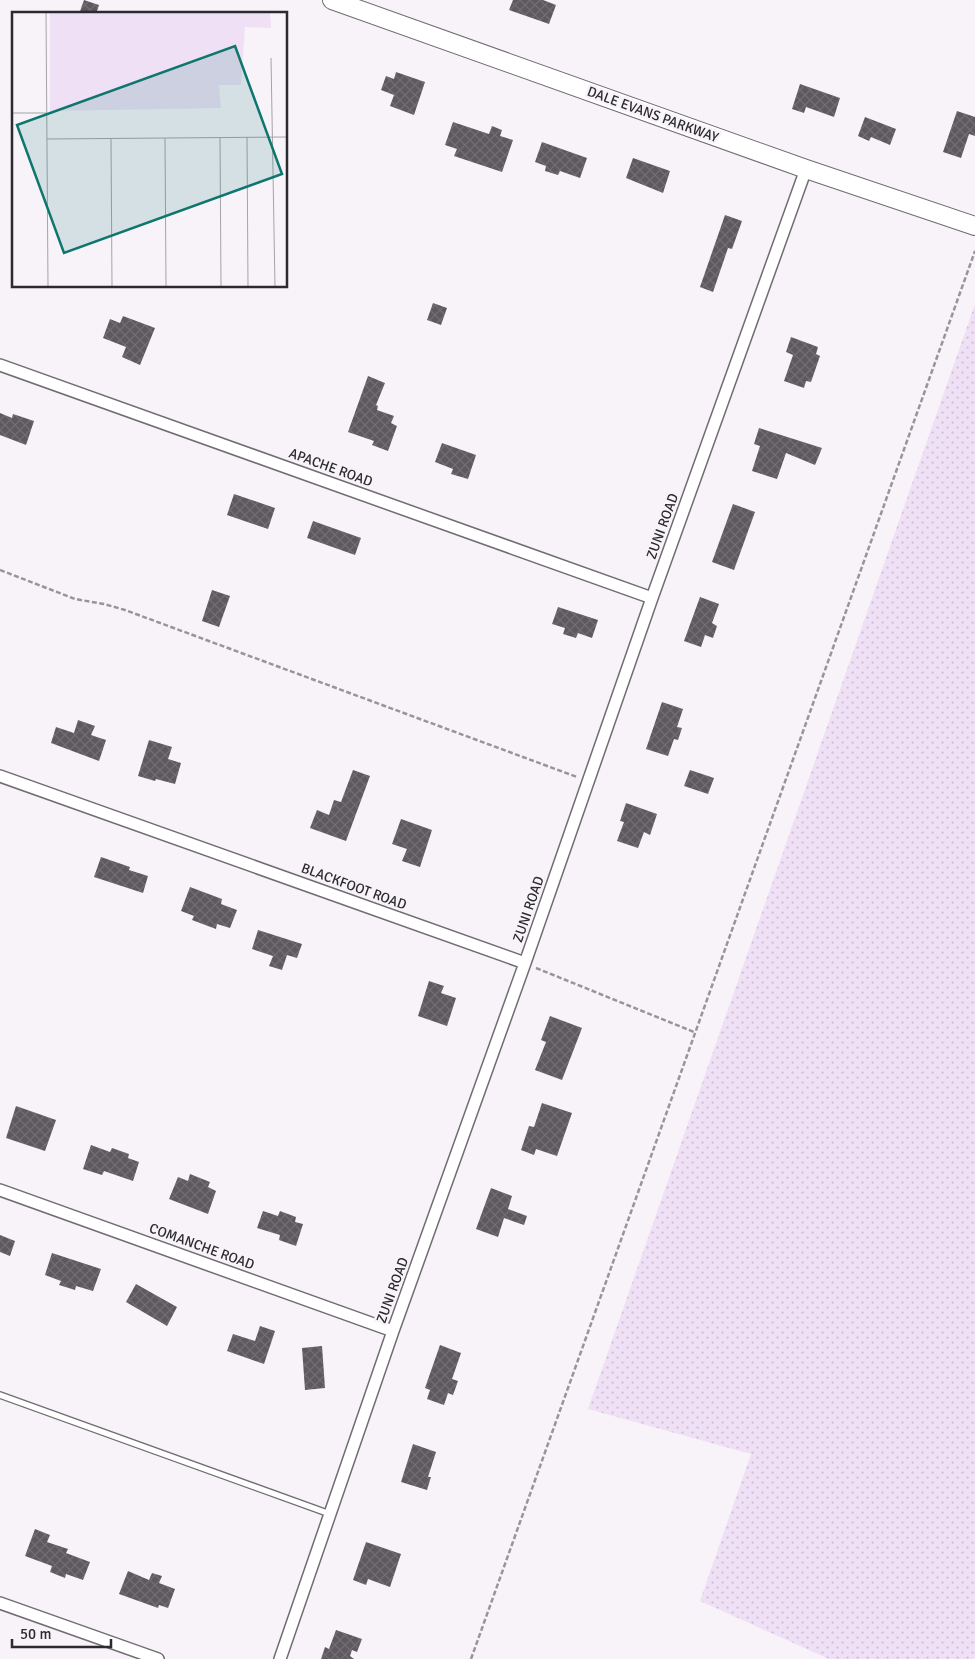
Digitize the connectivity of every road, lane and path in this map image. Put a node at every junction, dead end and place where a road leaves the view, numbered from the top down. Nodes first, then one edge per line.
1 (332, 0) edge
2 (806, 168) junction
3 (975, 226) edge
4 (975, 251) edge
5 (0, 365) edge
6 (0, 570) edge
7 (652, 598) junction
8 (0, 776) edge
9 (588, 781) junction
10 (526, 963) junction
11 (694, 1032) junction
12 (0, 1190) edge
13 (393, 1331) junction
14 (0, 1395) edge
15 (330, 1514) junction
16 (0, 1603) edge
17 (158, 1659) edge
18 (280, 1659) edge
19 (471, 1659) edge

1 - 2 main road, DALE EVANS PARKWAY
2 - 3 main road, DALE EVANS PARKWAY
2 - 7 street, ZUNI ROAD
4 - 11 path
5 - 7 street, APACHE ROAD
6 - 9 path
7 - 9 street, ZUNI ROAD
8 - 10 street, BLACKFOOT ROAD
9 - 10 street, ZUNI ROAD
10 - 11 path
10 - 13 street, ZUNI ROAD
11 - 19 path
12 - 13 street, COMANCHE ROAD
13 - 15 street, ZUNI ROAD
14 - 15 lane
15 - 18 street, ZUNI ROAD
16 - 17 street

